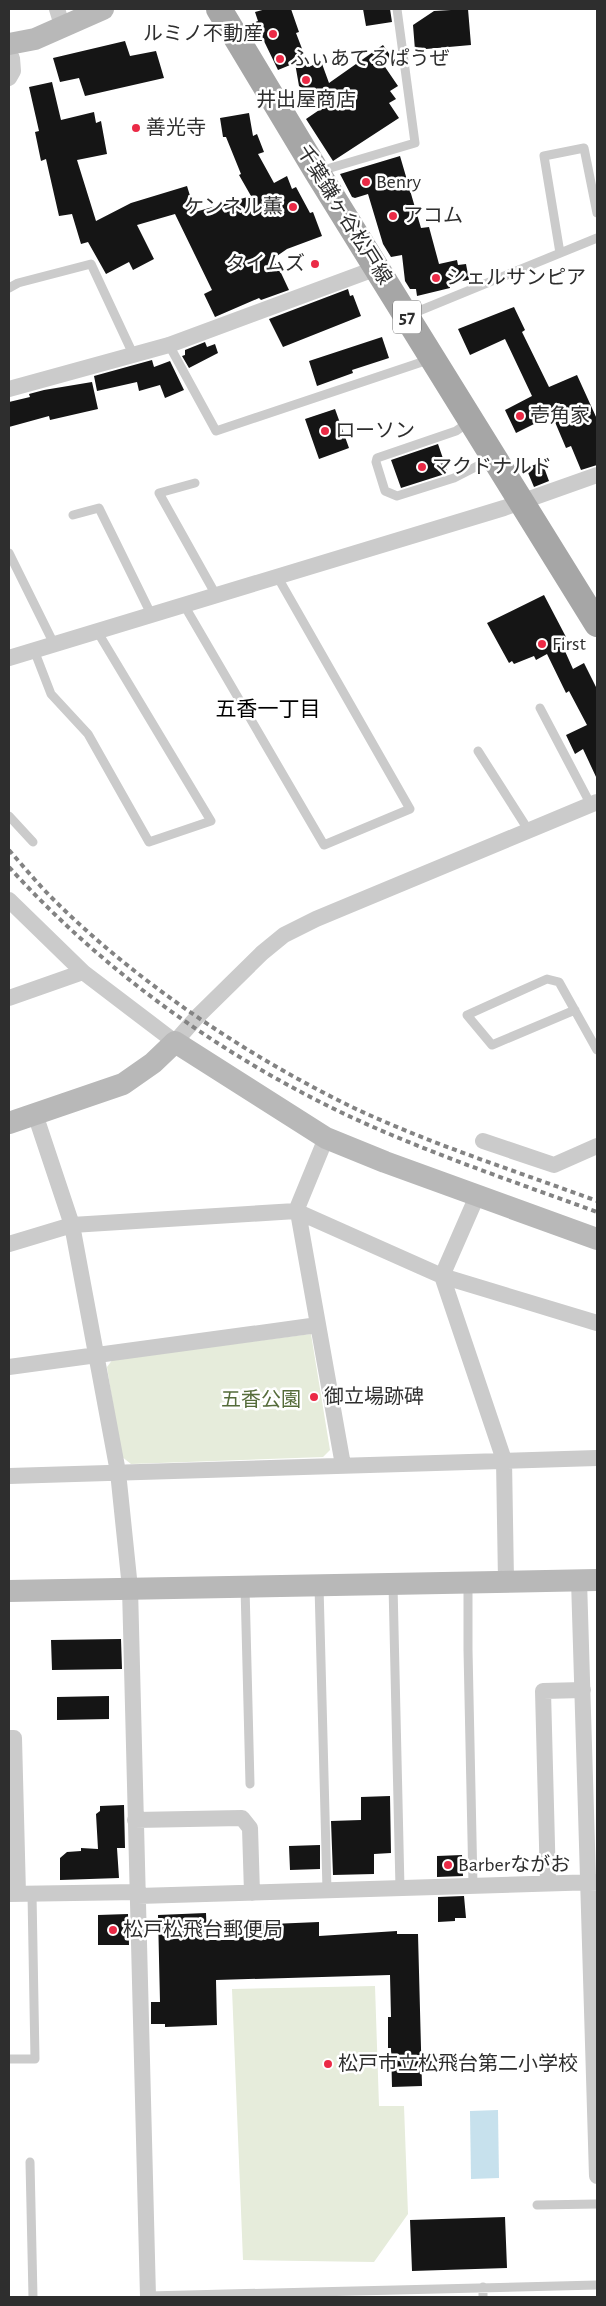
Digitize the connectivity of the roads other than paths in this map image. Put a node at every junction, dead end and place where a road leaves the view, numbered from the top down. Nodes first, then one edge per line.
1 (103, 9) edge
2 (219, 9) edge
3 (397, 9) edge
4 (60, 17) edge
5 (10, 60) edge
6 (317, 172) junction
7 (597, 214) edge
8 (597, 238) edge
9 (560, 253) junction
10 (377, 268) junction
11 (9, 288) edge
12 (407, 316) junction
13 (169, 345) junction
14 (133, 354) junction
15 (432, 359) junction
16 (9, 389) edge
17 (471, 420) junction
18 (495, 457) junction
19 (597, 475) edge
20 (195, 483) dead end
21 (521, 503) junction
22 (73, 515) dead end
23 (9, 553) edge
24 (277, 576) junction
25 (216, 595) junction
26 (184, 605) junction
27 (151, 614) junction
28 (597, 624) edge
29 (97, 631) junction
30 (54, 644) junction
31 (34, 650) junction
32 (9, 658) edge
33 (540, 708) dead end
34 (478, 751) dead end
35 (594, 804) edge
36 (9, 816) edge
37 (529, 831) junction
38 (33, 842) dead end
39 (9, 900) edge
40 (84, 972) junction
41 (9, 998) edge
42 (574, 1010) junction
43 (175, 1042) junction
44 (597, 1050) edge
45 (35, 1114) junction
46 (9, 1123) edge
47 (326, 1138) junction
48 (483, 1141) dead end
49 (597, 1146) edge
50 (477, 1196) junction
51 (297, 1212) junction
52 (72, 1225) junction
53 (597, 1239) edge
54 (9, 1244) edge
55 (442, 1276) junction
56 (597, 1323) edge
57 (318, 1325) junction
58 (98, 1355) junction
59 (9, 1368) edge
60 (597, 1458) edge
61 (504, 1460) junction
62 (343, 1465) junction
63 (118, 1472) junction
64 (9, 1476) edge
65 (588, 1580) edge
66 (506, 1581) junction
67 (468, 1582) junction
68 (393, 1584) junction
69 (319, 1585) junction
70 (245, 1587) junction
71 (130, 1588) junction
72 (9, 1591) edge
73 (583, 1690) junction
74 (9, 1738) edge
75 (250, 1784) dead end
76 (135, 1820) junction
77 (593, 1882) edge
78 (548, 1883) junction
79 (473, 1885) junction
80 (400, 1888) junction
81 (327, 1890) junction
82 (252, 1893) junction
83 (20, 1894) edge
84 (138, 1894) junction
85 (9, 2059) edge
86 (597, 2140) edge
87 (30, 2162) dead end
88 (597, 2176) edge
89 (597, 2204) edge
90 (537, 2205) dead end
91 (597, 2285) edge
92 (483, 2287) junction
93 (410, 2293) edge
94 (336, 2294) edge
95 (33, 2297) edge
96 (148, 2297) edge
97 (483, 2297) edge

1 - 4 street
2 - 6 main road, 千葉鎌ヶ谷松戸線 / 57
3 - 6 lane
4 - 5 street
6 - 10 main road, 千葉鎌ヶ谷松戸線 / 57
7 - 9 lane
8 - 9 lane
9 - 12 lane
10 - 12 main road, 千葉鎌ヶ谷松戸線 / 57
10 - 13 street
11 - 14 lane
12 - 15 main road, 千葉鎌ヶ谷松戸線 / 57
13 - 14 street
13 - 15 lane
14 - 16 street
15 - 17 main road, 千葉鎌ヶ谷松戸線 / 57
17 - 18 main road, 千葉鎌ヶ谷松戸線 / 57
17 - 18 lane
18 - 21 main road, 千葉鎌ヶ谷松戸線 / 57
19 - 21 street
20 - 25 lane
21 - 24 street
21 - 28 main road, 千葉鎌ヶ谷松戸線 / 57
22 - 27 lane
23 - 30 lane
24 - 25 street
24 - 26 lane
25 - 26 street
26 - 27 street
27 - 29 street
29 - 30 street
29 - 31 lane
30 - 31 street
31 - 32 street
33 - 35 lane
34 - 37 lane
35 - 37 street
36 - 38 lane
37 - 43 street
39 - 40 street
40 - 41 street
40 - 43 street
42 - 42 lane
42 - 44 lane
43 - 45 street
43 - 47 street
45 - 46 street
45 - 52 street
47 - 50 street
47 - 51 street
48 - 49 street
50 - 53 street
50 - 55 street
51 - 52 street
51 - 55 street
51 - 57 street
52 - 54 street
52 - 58 street
55 - 56 street
55 - 61 street
57 - 58 street
57 - 62 street
58 - 59 street
58 - 63 street
60 - 61 street
61 - 62 street
61 - 66 street
62 - 63 street
63 - 64 street
63 - 71 street
65 - 66 street
65 - 73 street
66 - 67 street
67 - 68 street
67 - 79 lane
68 - 69 street
68 - 80 lane
69 - 70 street
69 - 81 lane
70 - 71 street
70 - 75 lane
71 - 72 street
71 - 76 street
73 - 77 street
73 - 78 street
74 - 83 street
76 - 82 street
76 - 84 street
77 - 78 street
77 - 86 street
78 - 79 street
79 - 80 street
80 - 81 street
81 - 82 street
82 - 84 street
83 - 84 street
83 - 85 lane
84 - 96 street
86 - 88 street
87 - 95 lane
89 - 90 lane
91 - 92 lane
92 - 93 lane
92 - 97 lane
93 - 94 lane
94 - 96 lane

